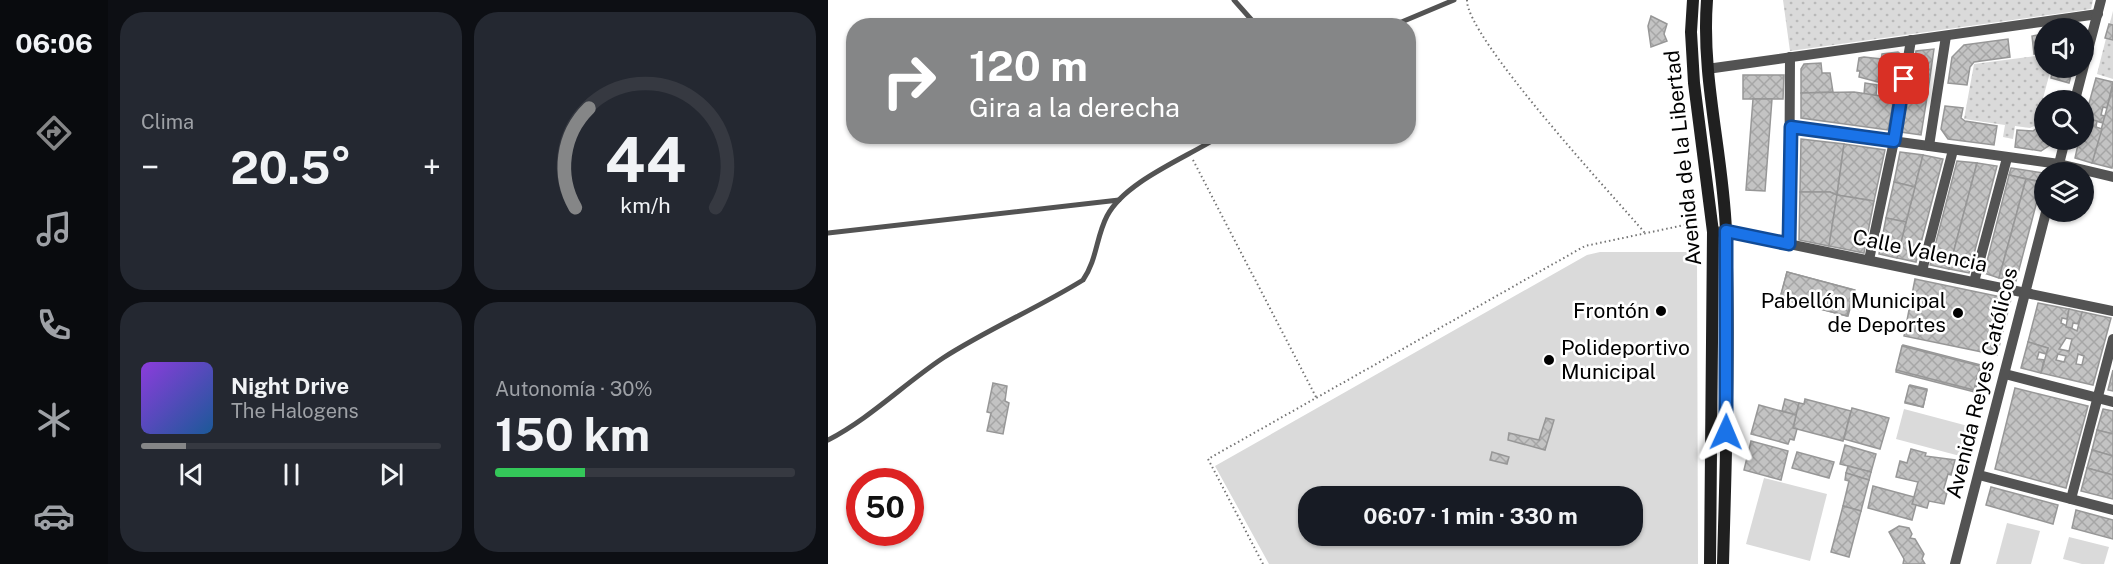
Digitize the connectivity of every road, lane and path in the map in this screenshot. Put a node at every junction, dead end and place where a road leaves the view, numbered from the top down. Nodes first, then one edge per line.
1 (1234, 0) edge
2 (1454, 0) edge
3 (1467, 0) edge
4 (1693, 0) edge
5 (1707, 0) edge
6 (2101, 0) edge
7 (2098, 15) junction
8 (1250, 18) edge
9 (1411, 18) edge
10 (1946, 36) junction
11 (1911, 40) junction
12 (1790, 57) junction
13 (1707, 69) junction
14 (2078, 90) edge
15 (1791, 127) junction
16 (1894, 141) junction
17 (1204, 144) edge
18 (1929, 146) junction
19 (1953, 150) junction
20 (1189, 152) junction
21 (2007, 158) junction
22 (2034, 163) edge
23 (2094, 174) edge
24 (2113, 177) edge
25 (1119, 200) junction
26 (1702, 217) dead end
27 (2043, 222) edge
28 (1714, 230) junction
29 (828, 232) edge
30 (1645, 233) junction
31 (1789, 244) junction
32 (1869, 260) junction
33 (1922, 271) junction
34 (1974, 282) junction
35 (2025, 293) junction
36 (2113, 311) edge
37 (2113, 339) edge
38 (2005, 374) junction
39 (1316, 398) junction
40 (2098, 398) junction
41 (2113, 402) edge
42 (828, 440) edge
43 (1979, 475) junction
44 (2071, 499) junction
45 (2113, 510) edge
46 (1263, 564) edge
47 (1710, 564) edge
48 (1723, 564) edge
49 (1955, 564) edge

1 - 8 lane
2 - 9 lane
3 - 30 path
4 - 28 main road, Avenida de la Libertad
5 - 13 main road
6 - 7 street
7 - 10 street
7 - 14 street
10 - 11 street
10 - 18 street
11 - 12 street
11 - 16 street
12 - 13 street
12 - 15 street
13 - 28 main road
15 - 16 street
15 - 31 street
16 - 18 street
16 - 32 street
17 - 20 lane
18 - 19 street
19 - 21 street
19 - 33 street
20 - 25 lane
20 - 39 path
21 - 22 street
21 - 34 street
23 - 24 street
25 - 29 lane
25 - 42 lane
26 - 28 path
27 - 35 street, Avenida Reyes Católicos
28 - 30 path
28 - 31 street, Calle Valencia
28 - 47 main road, Avenida de la Libertad
28 - 48 main road
30 - 39 path
31 - 32 street, Calle Valencia
32 - 33 street, Calle Valencia
33 - 34 street, Calle Valencia
34 - 35 street, Calle Valencia
35 - 36 street, Calle Valencia
35 - 38 street, Avenida Reyes Católicos
37 - 40 street
38 - 40 street
38 - 43 street, Avenida Reyes Católicos
39 - 46 path
40 - 41 street
40 - 44 street
43 - 44 street
43 - 49 street, Avenida Reyes Católicos
44 - 45 street

